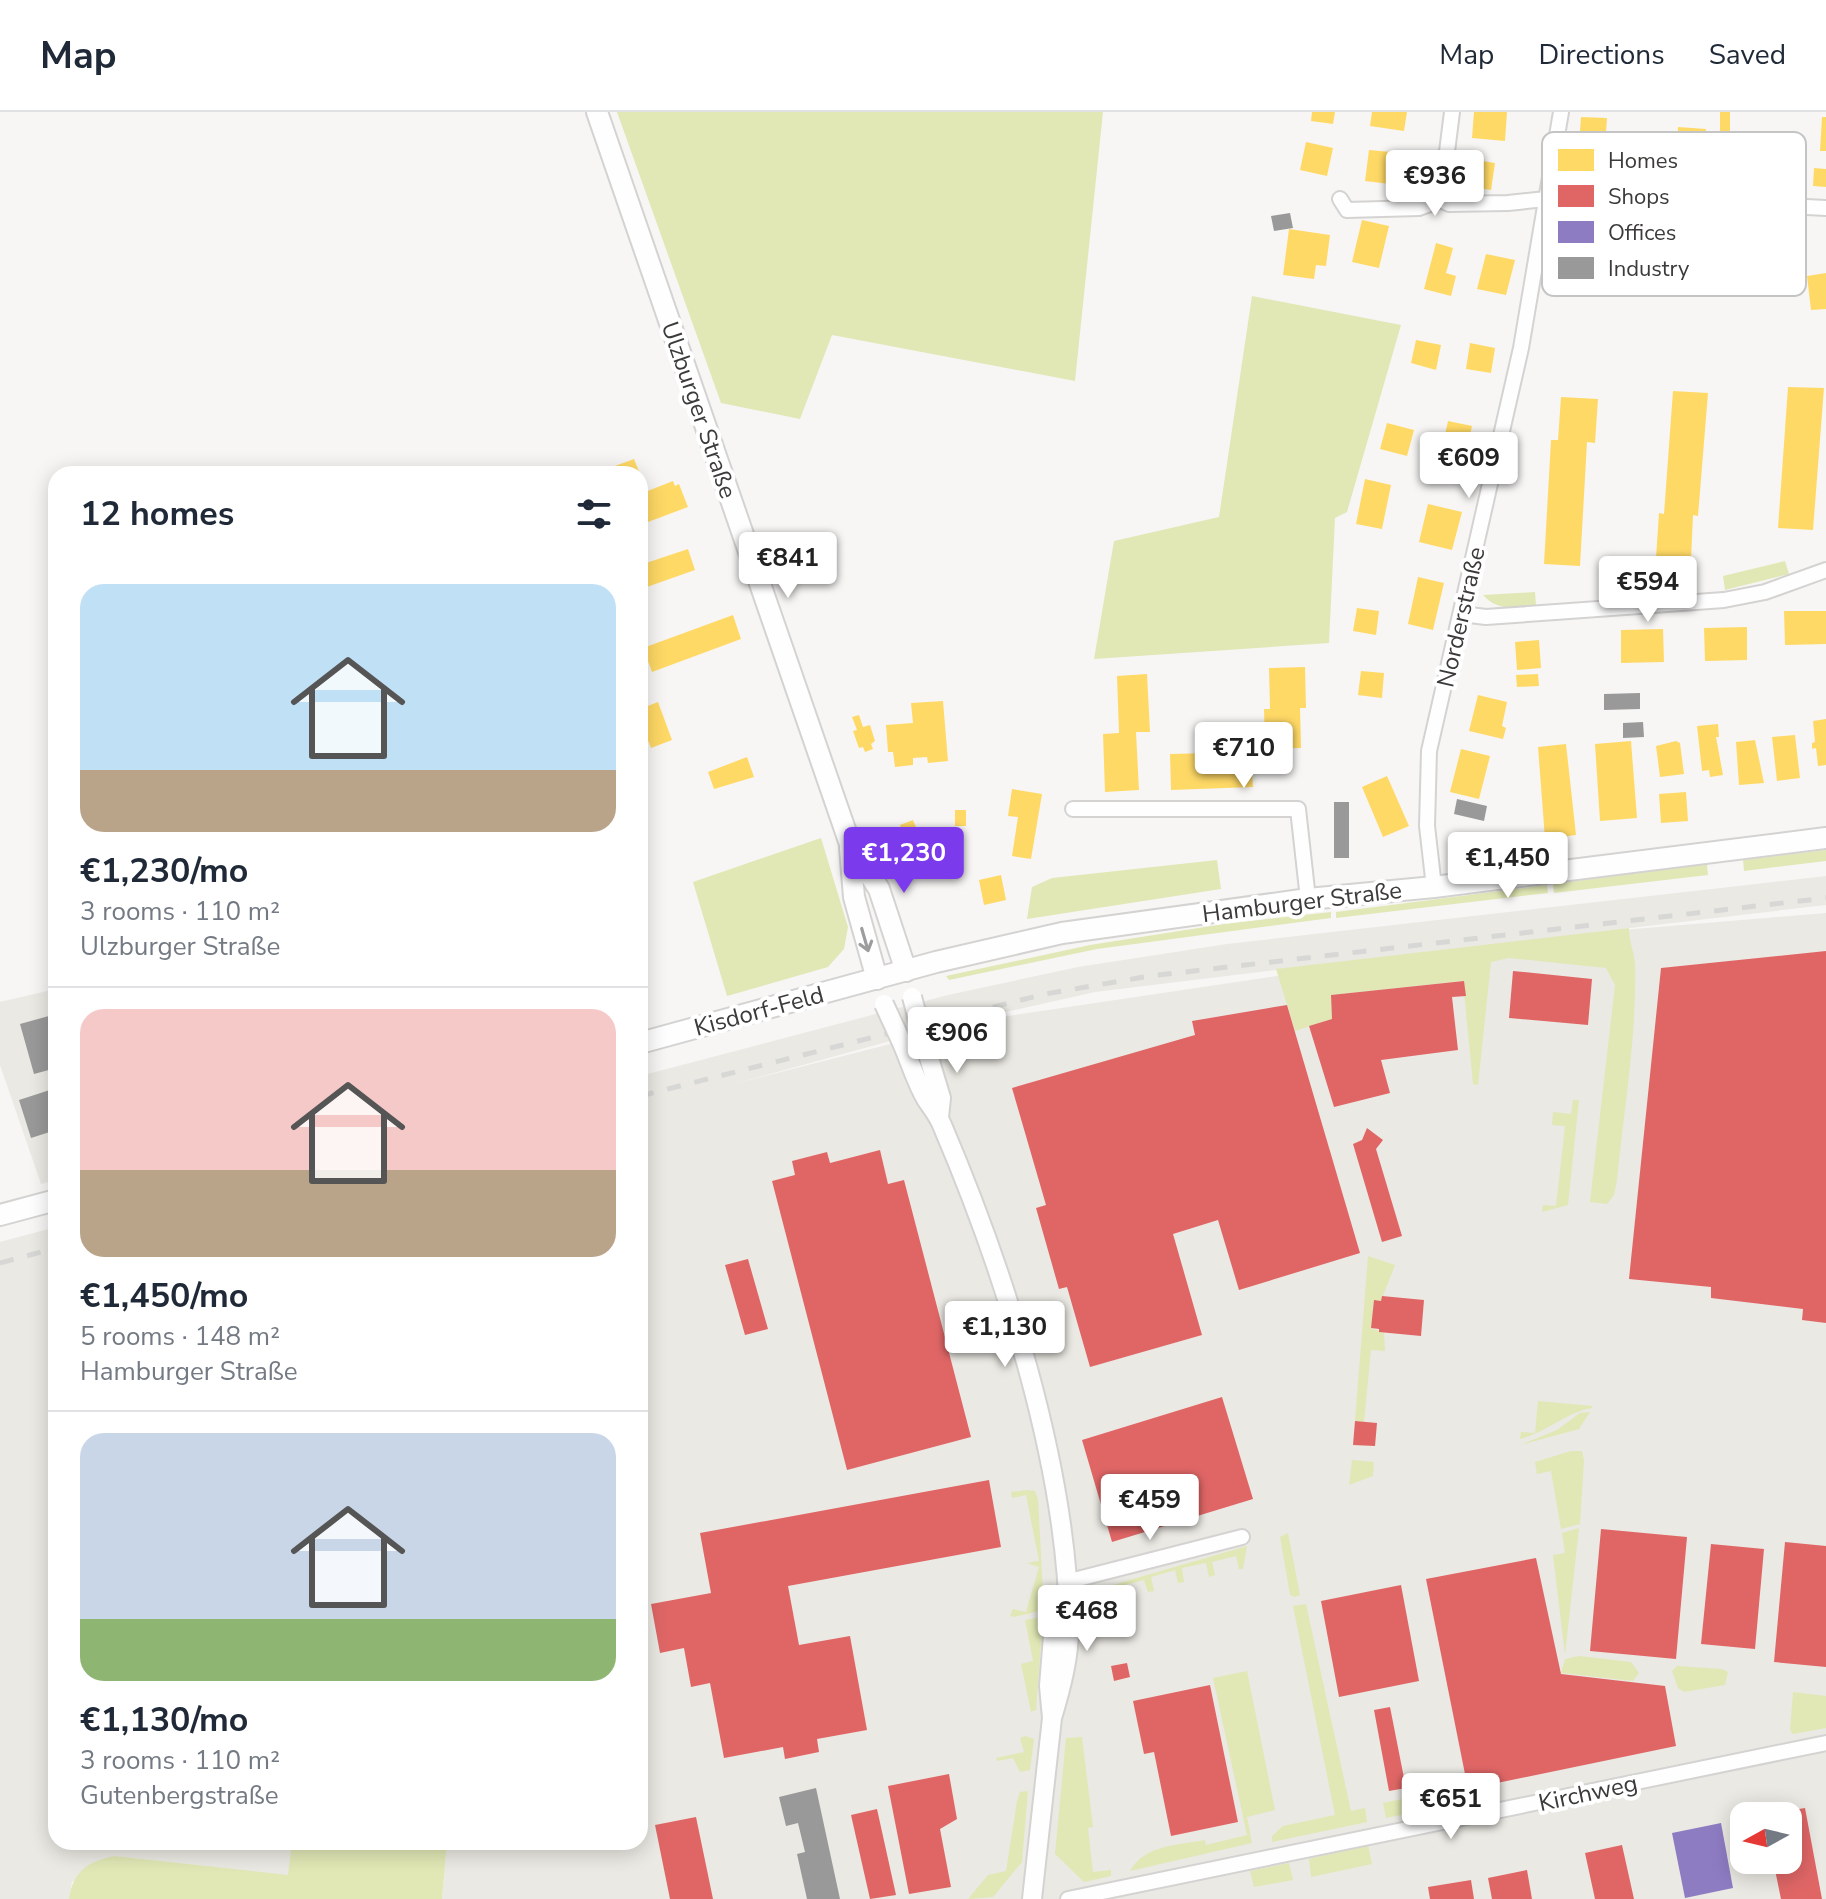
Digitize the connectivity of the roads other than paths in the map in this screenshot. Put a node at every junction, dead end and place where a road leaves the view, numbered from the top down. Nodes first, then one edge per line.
1 (597, 112) edge
2 (1452, 112) edge
3 (1561, 112) edge
4 (1558, 132) edge
5 (1340, 199) dead end
6 (1441, 200) junction
7 (1542, 200) edge
8 (1806, 207) edge
9 (1826, 208) edge
10 (1542, 228) edge
11 (1826, 570) edge
12 (1461, 614) junction
13 (1073, 809) dead end
14 (1826, 838) edge
15 (850, 844) junction
16 (1434, 887) junction
17 (1308, 899) junction
18 (906, 971) junction
19 (877, 979) junction
20 (648, 1041) edge
21 (939, 1117) junction
22 (48, 1202) edge
23 (0, 1215) edge
24 (1242, 1537) dead end
25 (1066, 1582) junction
26 (1826, 1743) edge
27 (1032, 1899) edge
28 (1068, 1899) edge

1 - 15 main road, Ulzburger Straße
2 - 6 street
3 - 4 street, Norderstraße
5 - 6 street
6 - 7 street
8 - 9 street
10 - 12 street, Norderstraße
11 - 12 street
12 - 16 street, Norderstraße
13 - 17 street
14 - 16 main road, Hamburger Straße
15 - 18 main road, Ulzburger Straße
15 -> 19 main road, Ulzburger Straße
16 - 17 main road, Hamburger Straße
17 - 18 main road, Hamburger Straße
18 - 19 main road, Hamburger Straße
18 - 21 street, bridge
19 - 20 main road, Kisdorf-Feld
19 - 21 street, bridge
21 - 25 street
22 - 23 main road
24 - 25 street
25 - 27 street
26 - 28 street, Kirchweg

